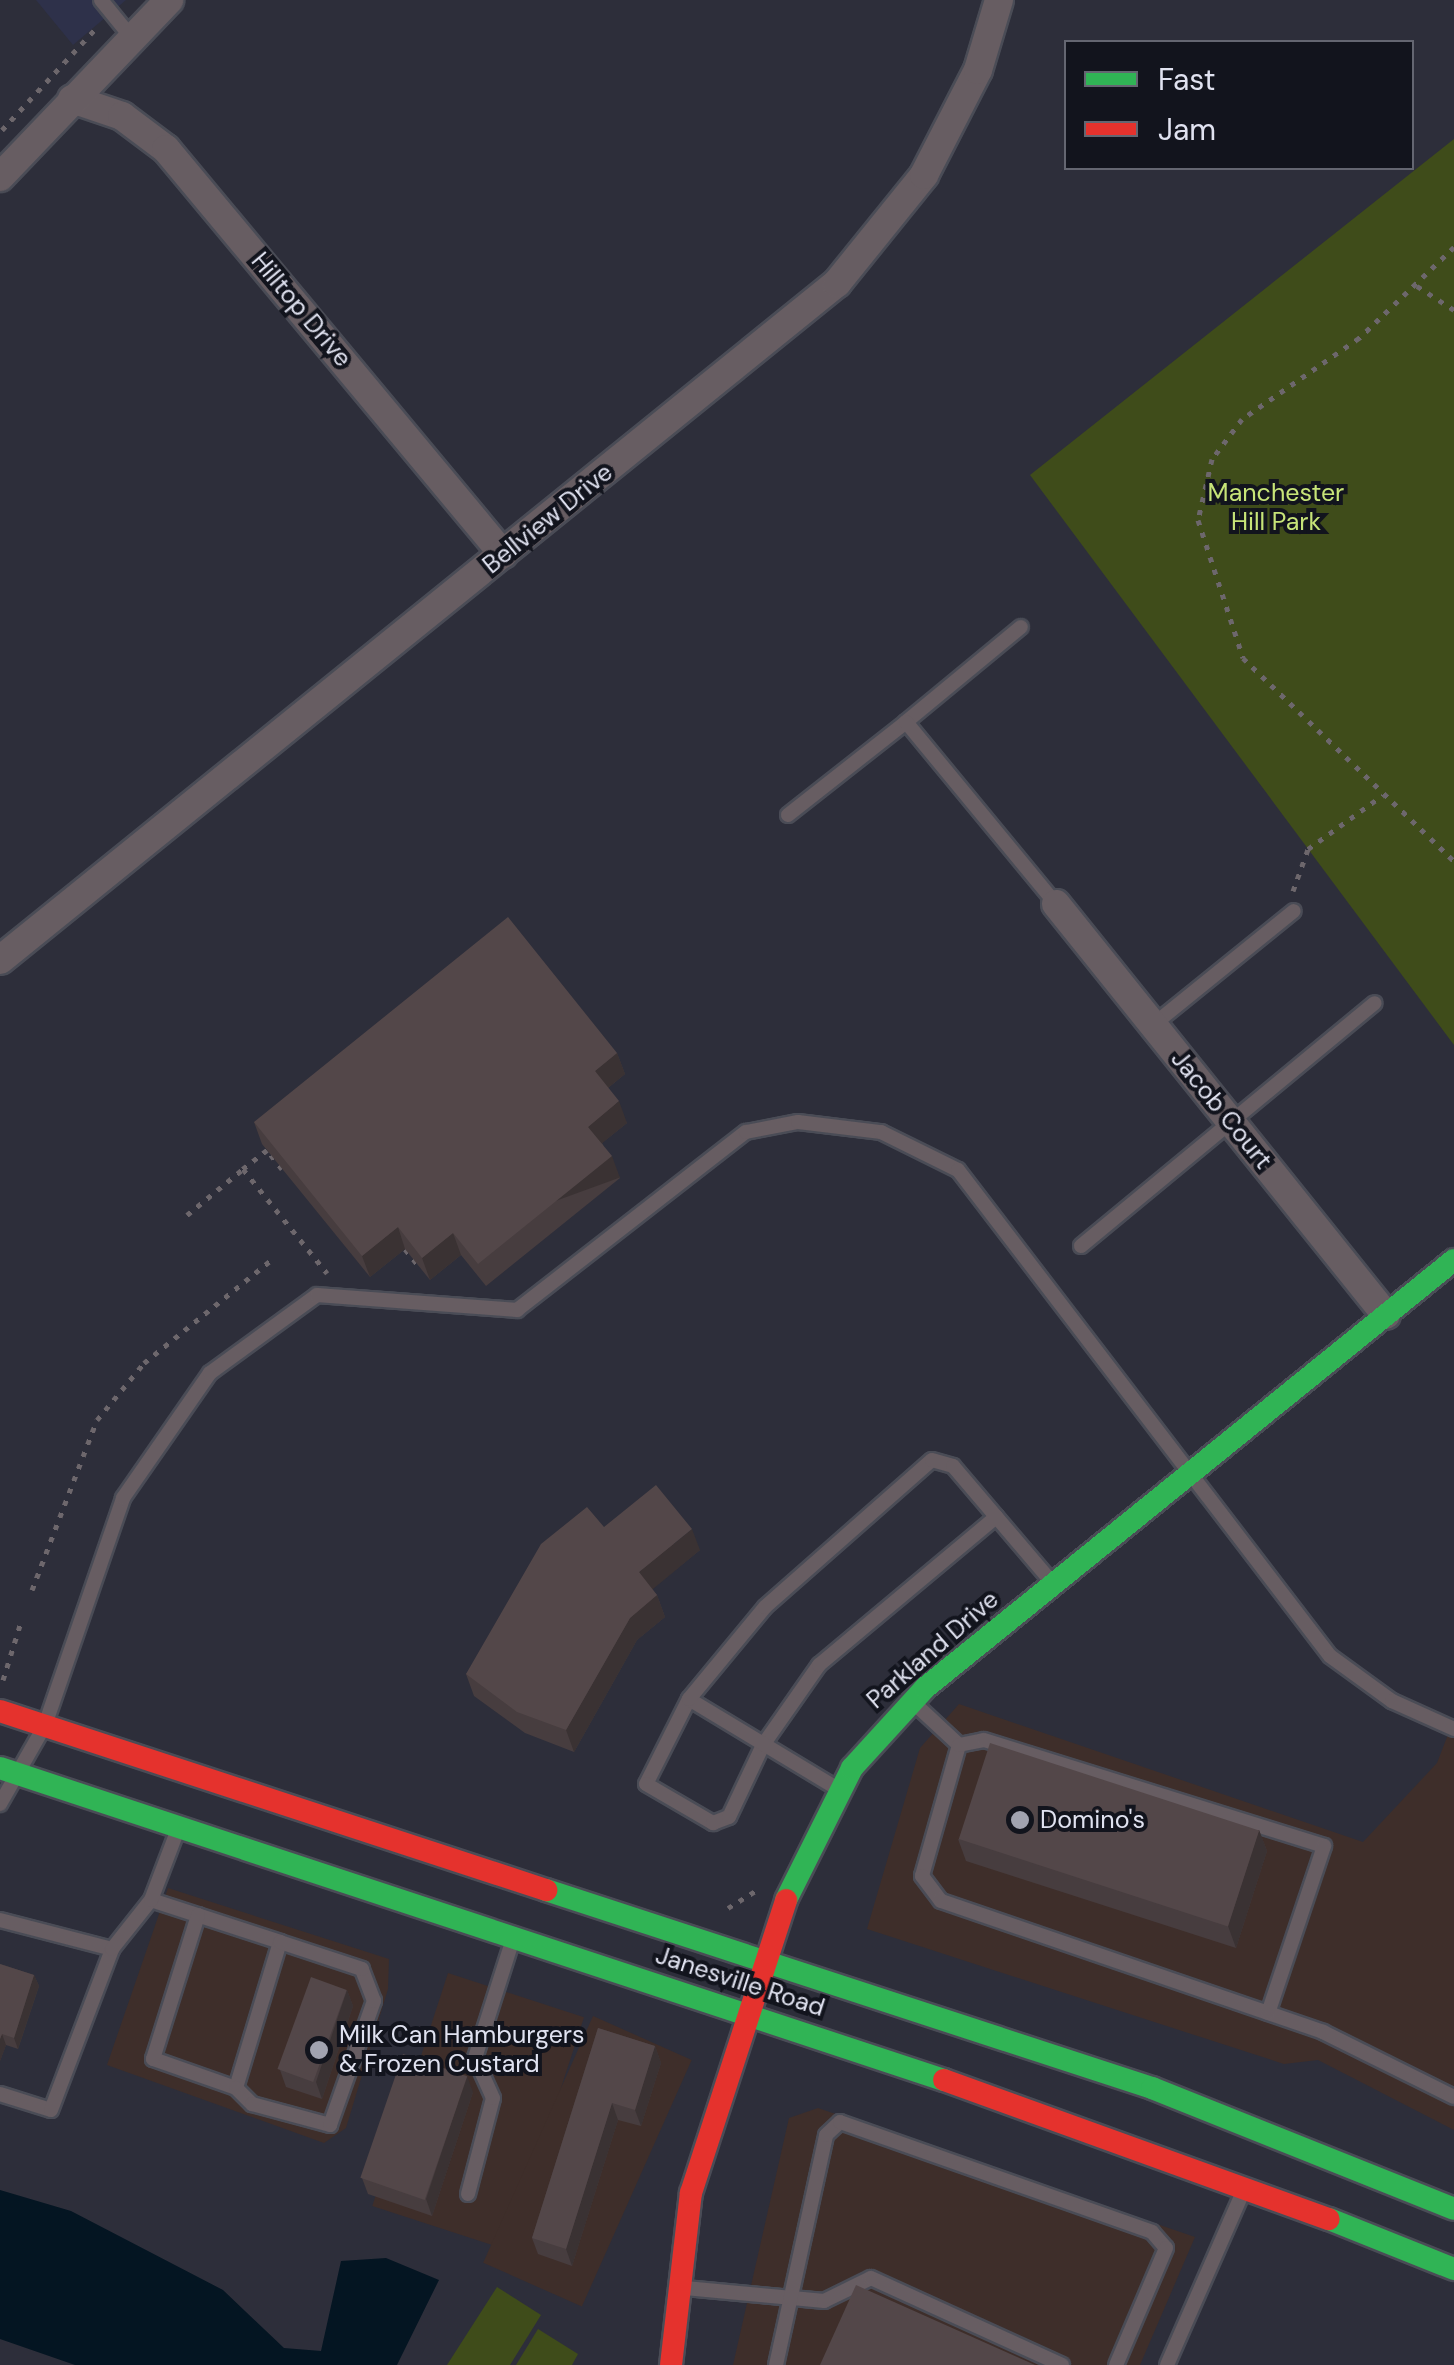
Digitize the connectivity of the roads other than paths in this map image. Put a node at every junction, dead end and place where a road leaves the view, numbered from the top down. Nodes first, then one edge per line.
1 (101, 0) edge
2 (169, 0) edge
3 (999, 0) edge
4 (132, 38) junction
5 (72, 99) junction
6 (0, 177) edge
7 (503, 554) junction
8 (1021, 627) dead end
9 (906, 722) junction
10 (788, 815) dead end
11 (1056, 904) joint
12 (1294, 911) road end
13 (0, 960) edge
14 (1375, 1003) dead end
15 (1153, 1025) junction
16 (1232, 1124) junction
17 (1082, 1246) dead end
18 (1454, 1260) edge
19 (1386, 1314) junction
20 (1188, 1475) junction
21 (996, 1516) junction
22 (1054, 1584) junction
23 (689, 1700) junction
24 (912, 1701) junction
25 (0, 1710) edge
26 (45, 1726) junction
27 (1454, 1729) edge
28 (763, 1745) junction
29 (959, 1745) junction
30 (8, 1771) edge
31 (839, 1789) junction
32 (0, 1804) edge
33 (180, 1826) junction
34 (151, 1900) junction
35 (198, 1916) junction
36 (0, 1920) edge
37 (514, 1936) junction
38 (280, 1942) junction
39 (112, 1949) junction
40 (772, 1958) junction
41 (1268, 2013) junction
42 (753, 2015) junction
43 (236, 2088) junction
44 (0, 2094) edge
45 (1454, 2097) edge
46 (1247, 2184) junction
47 (468, 2194) dead end
48 (1454, 2209) edge
49 (1454, 2269) edge
50 (675, 2288) junction
51 (798, 2296) junction
52 (672, 2365) edge
53 (776, 2365) edge
54 (1062, 2365) edge
55 (1116, 2365) edge
56 (1167, 2365) edge

1 - 4 lane
2 - 4 street
3 - 7 street, Bellview Drive
4 - 5 street
5 - 6 street
5 - 7 street, Hilltop Drive
7 - 13 street, Bellview Drive
8 - 9 lane
9 - 10 lane
9 - 11 lane
11 - 15 street, Jacob Court
12 - 15 lane
14 - 16 lane
15 - 16 street, Jacob Court
16 - 17 lane
16 - 19 street, Jacob Court
18 - 19 main road, Parkland Drive
19 - 20 main road, Parkland Drive
20 - 22 main road, Parkland Drive
20 - 26 lane
20 - 27 lane
21 - 22 lane
21 - 23 lane
21 - 28 lane
22 - 24 main road, Parkland Drive
23 - 28 lane
23 - 28 lane
24 - 29 lane
24 - 31 main road, Parkland Drive
25 - 26 main road, Janesville Road
26 - 30 lane
26 - 40 main road, Janesville Road
28 - 31 lane
29 - 41 lane
29 - 41 lane
30 - 32 lane
30 - 33 main road, Janesville Road
31 - 40 main road, Parkland Drive
33 - 34 lane
33 - 37 main road, Janesville Road
34 - 35 lane
34 - 39 lane
35 - 38 lane
35 - 43 lane
36 - 39 lane
37 - 42 main road, Janesville Road
37 - 47 lane
38 - 43 lane
38 - 43 lane
39 - 44 lane
40 - 42 main road, Parkland Drive
40 - 48 main road, Janesville Road
41 - 45 lane
42 - 46 main road, Janesville Road
42 - 50 main road, Parkland Drive
46 - 49 main road, Janesville Road
46 - 56 lane
50 - 51 lane
50 - 52 main road, Parkland Drive
51 - 53 lane
51 - 54 lane
51 - 55 lane

